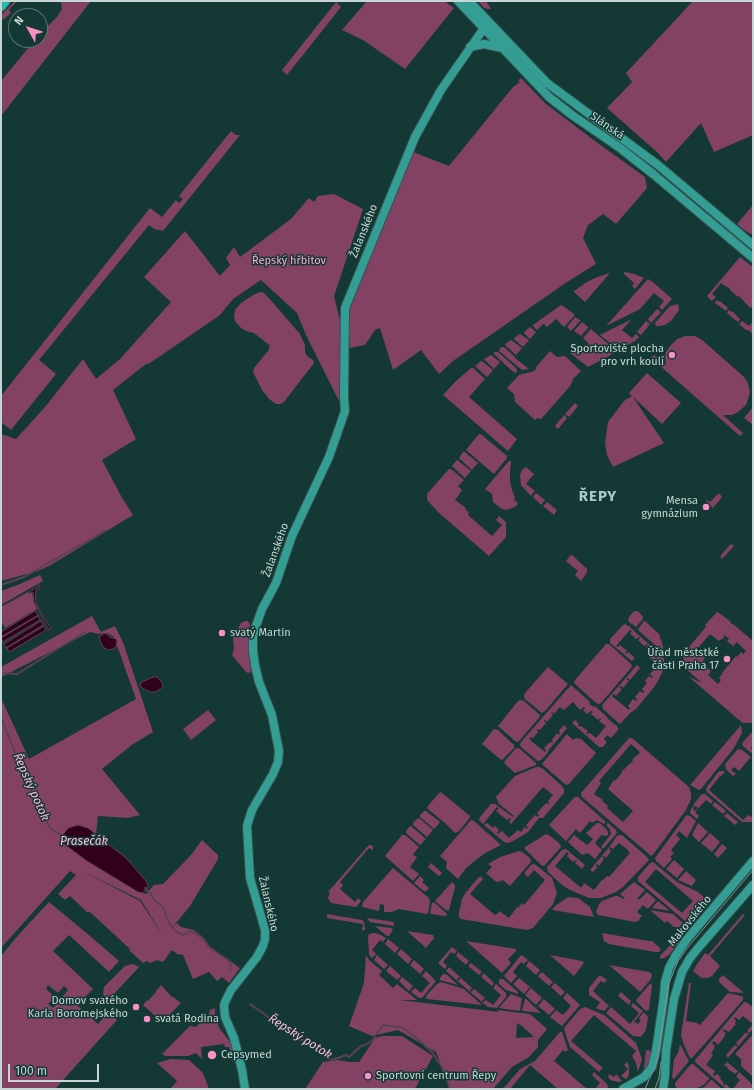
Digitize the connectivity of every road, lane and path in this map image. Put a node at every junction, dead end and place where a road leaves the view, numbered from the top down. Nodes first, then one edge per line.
1 (5, 1) edge
2 (458, 1) edge
3 (469, 1) edge
4 (1, 6) edge
5 (484, 28) junction
6 (470, 48) junction
7 (502, 48) junction
8 (753, 245) edge
9 (753, 258) edge
10 (753, 861) edge
11 (753, 885) edge
12 (245, 1089) edge
13 (623, 1089) edge
14 (663, 1089) edge

1 - 4 main road
2 - 5 street, Slánská
3 - 8 street, Slánská
5 - 6 street, Žalanského
5 - 7 street, Slánská
6 - 7 street
6 - 12 street, Žalanského
7 - 9 street, Slánská
10 - 13 street, Makovského
11 - 14 street, Makovského

